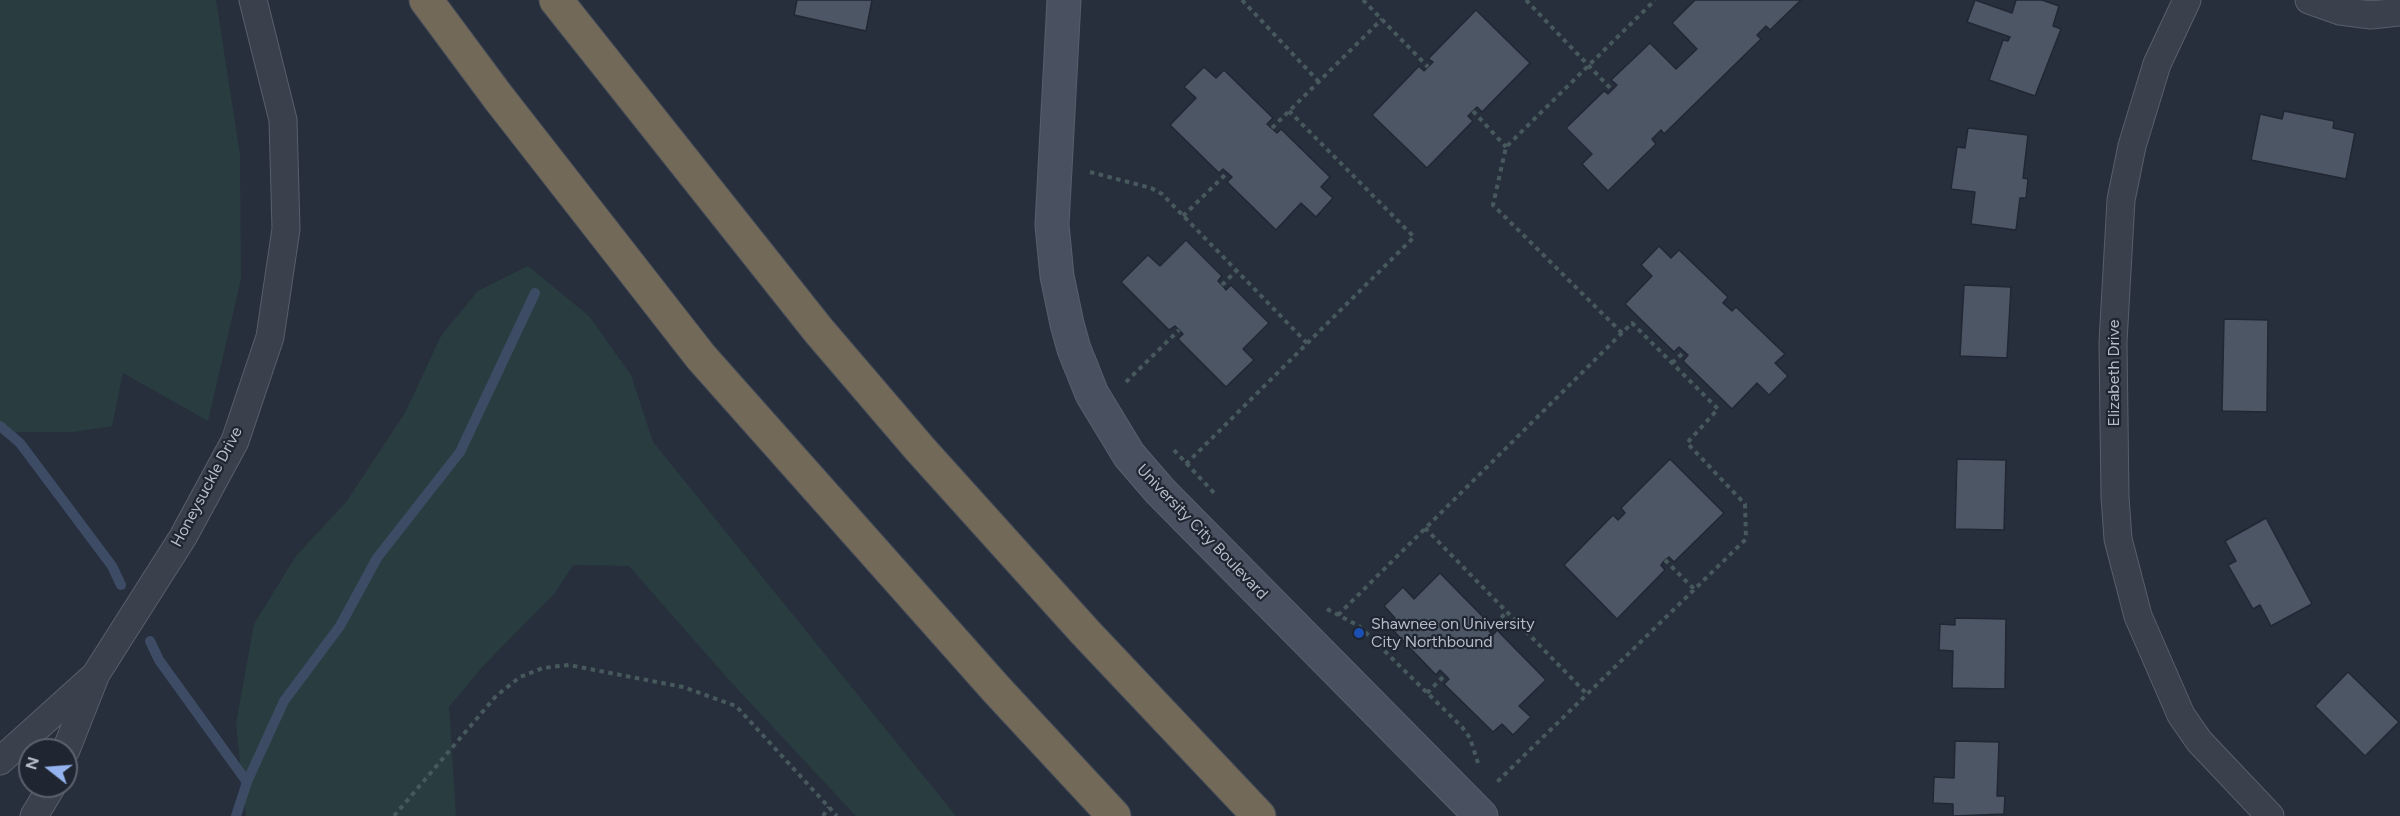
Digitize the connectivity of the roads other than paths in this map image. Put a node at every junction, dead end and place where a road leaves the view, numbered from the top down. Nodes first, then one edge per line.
1 (253, 0) edge
2 (426, 0) edge
3 (556, 0) edge
4 (1064, 0) edge
5 (2187, 0) edge
6 (2308, 0) edge
7 (2400, 12) edge
8 (96, 674) junction
9 (71, 738) edge
10 (0, 761) edge
11 (45, 798) edge
12 (34, 816) edge
13 (1114, 816) edge
14 (1259, 816) edge
15 (1480, 816) edge
16 (2270, 816) edge

1 - 8 street, Honeysuckle Drive
2 - 13 highway
3 - 14 highway
4 - 15 main road, University City Boulevard
5 - 16 street, Elizabeth Drive
6 - 7 street
8 - 9 street, Honeysuckle Drive
8 - 10 street, Honeysuckle Drive
11 - 12 street

